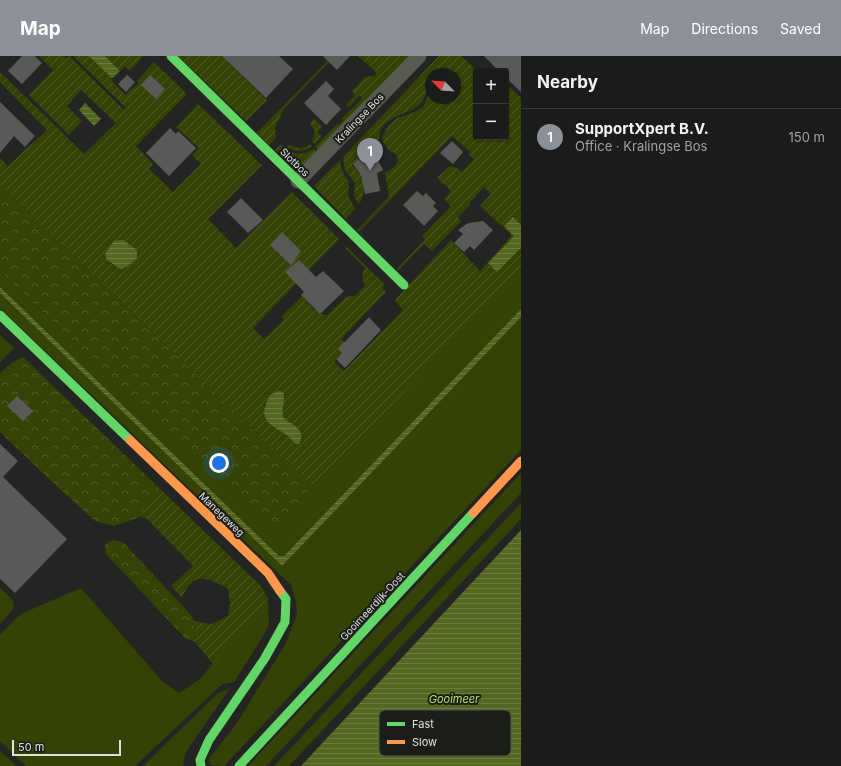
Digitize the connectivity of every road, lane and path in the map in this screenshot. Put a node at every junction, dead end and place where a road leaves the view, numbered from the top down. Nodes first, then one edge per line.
1 (171, 56) edge
2 (419, 56) edge
3 (298, 181) junction
4 (404, 284) dead end
5 (0, 315) edge
6 (521, 460) edge
7 (201, 766) edge
8 (239, 766) edge

1 - 3 street, Slotbos
2 - 3 street, Kralingse Bos
3 - 4 street, Slotbos
5 - 7 street, Manegeweg
6 - 8 street, Gooimeerdijk-Oost

